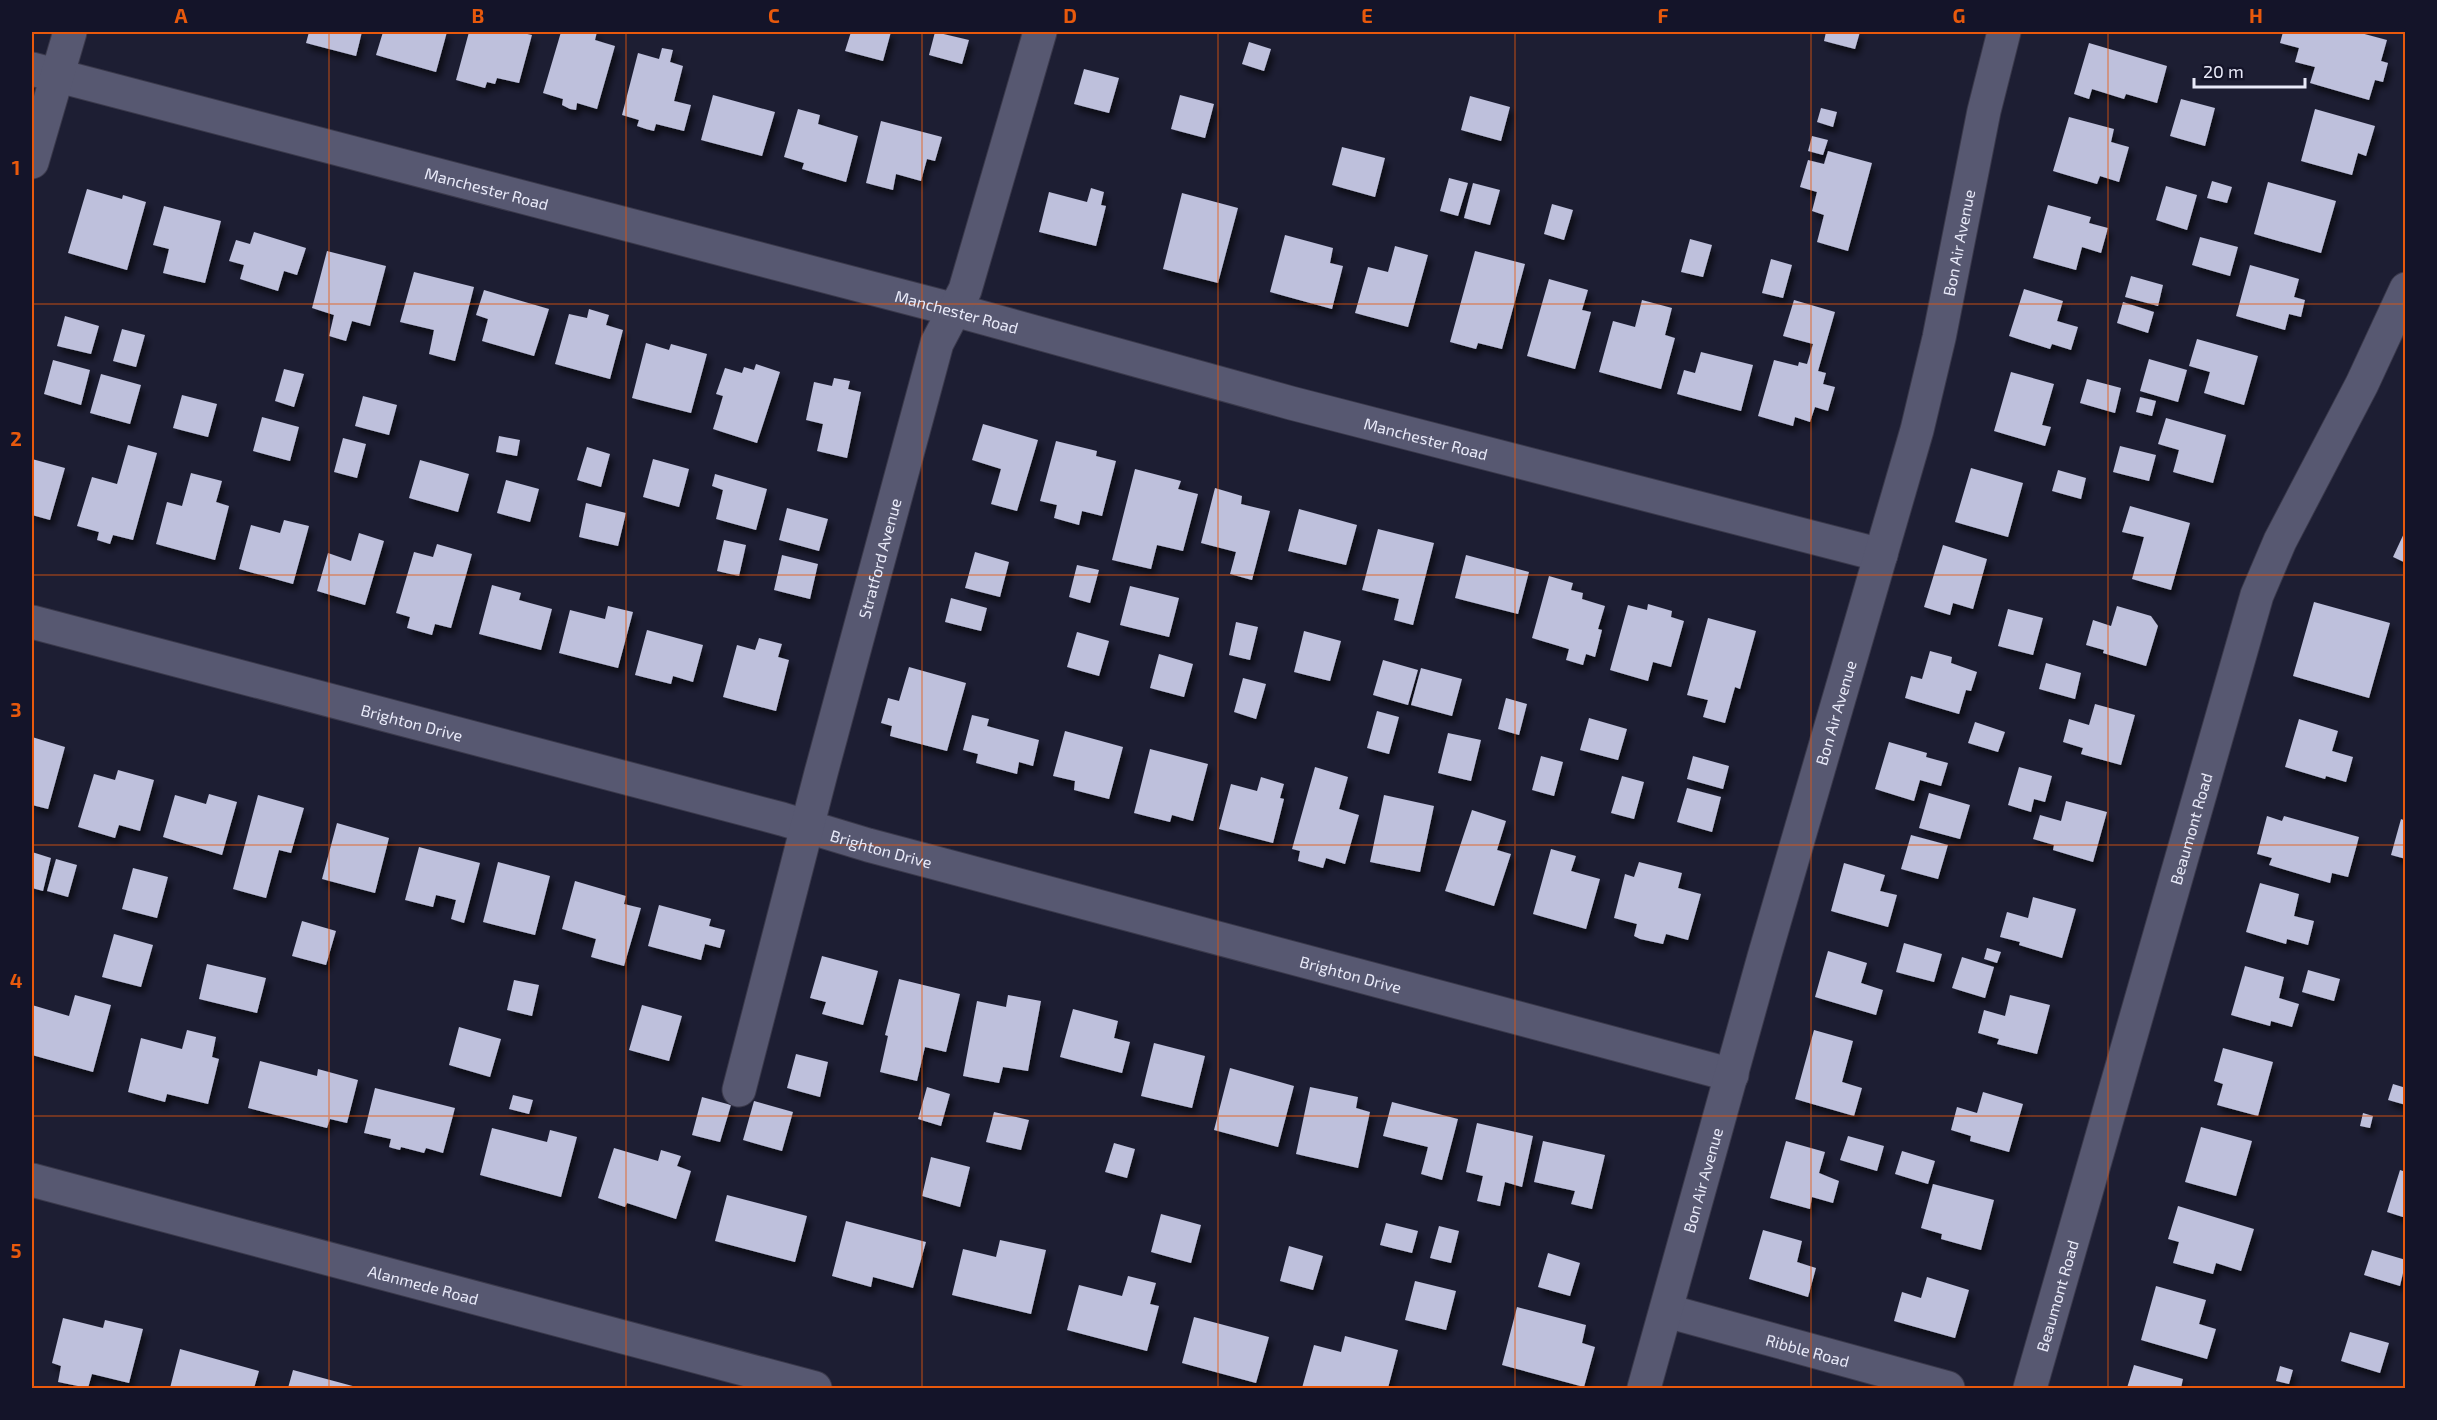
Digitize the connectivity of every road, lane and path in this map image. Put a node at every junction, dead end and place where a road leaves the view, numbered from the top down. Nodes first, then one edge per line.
1 (70, 32) edge
2 (1040, 32) edge
3 (2004, 32) edge
4 (44, 73) edge
5 (32, 162) edge
6 (2406, 289) edge
7 (956, 310) junction
8 (1881, 555) junction
9 (32, 622) edge
10 (807, 827) junction
11 (1732, 1075) junction
12 (739, 1090) dead end
13 (32, 1180) edge
14 (1667, 1311) junction
15 (815, 1389) edge
16 (1644, 1389) edge
17 (1948, 1389) edge
18 (2030, 1389) edge

1 - 4 street
2 - 7 street, Stratford Avenue
3 - 8 street, Bon Air Avenue
4 - 5 street
4 - 7 street, Manchester Road
6 - 18 street, Beaumont Road
7 - 8 street, Manchester Road
7 - 10 street, Stratford Avenue
8 - 11 street, Bon Air Avenue
9 - 10 street, Brighton Drive
10 - 11 street, Brighton Drive
10 - 12 street, Stratford Avenue
11 - 14 street, Bon Air Avenue
13 - 15 street, Alanmede Road
14 - 16 street, Bon Air Avenue
14 - 17 street, Ribble Road

